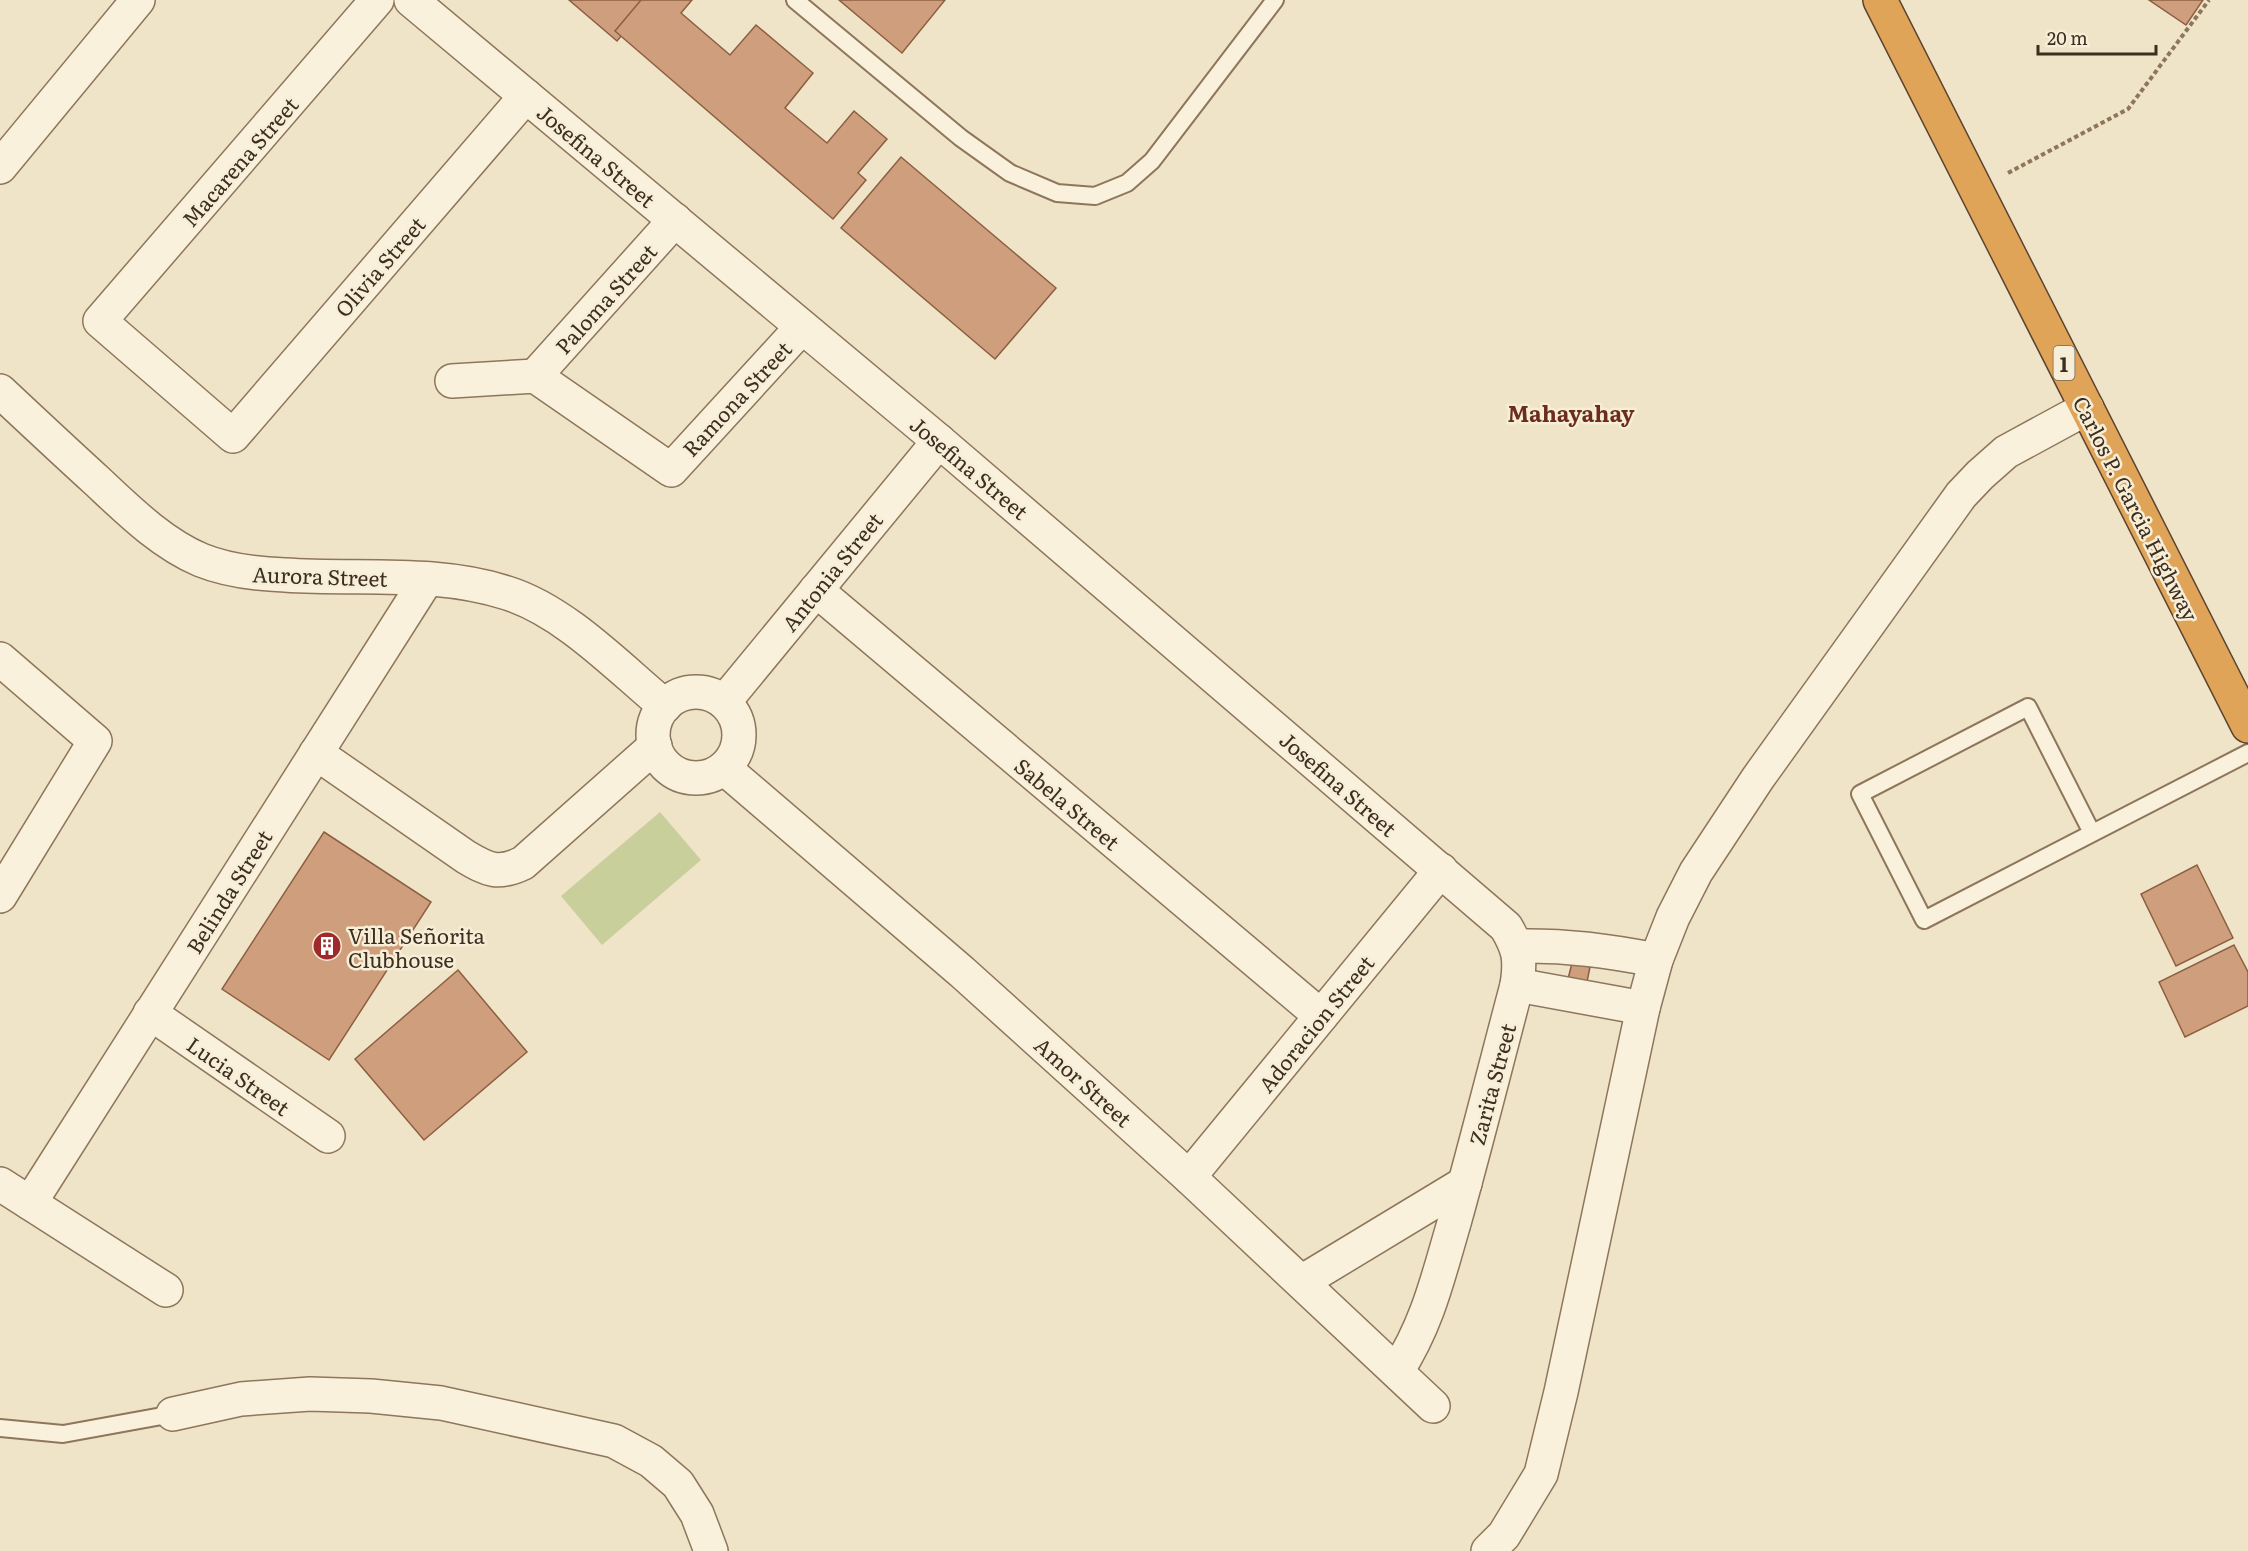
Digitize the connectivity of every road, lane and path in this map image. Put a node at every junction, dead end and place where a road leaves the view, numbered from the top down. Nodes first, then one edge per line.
1 (377, 0) edge
2 (411, 0) edge
3 (795, 0) edge
4 (1275, 0) edge
5 (1880, 0) edge
6 (2210, 0) edge
7 (126, 4) edge
8 (526, 96) junction
9 (2045, 153) dead end
10 (0, 167) edge
11 (675, 220) junction
12 (802, 327) junction
13 (535, 376) junction
14 (452, 381) dead end
15 (0, 391) edge
16 (2087, 408) junction
17 (232, 436) joint
18 (939, 441) junction
19 (427, 579) junction
20 (816, 590) junction
21 (0, 658) edge
22 (724, 702) junction
23 (665, 706) junction
24 (2248, 726) edge
25 (654, 746) junction
26 (316, 753) junction
27 (2248, 753) edge
28 (724, 768) junction
29 (2092, 833) junction
30 (1441, 870) junction
31 (0, 896) edge
32 (1518, 946) junction
33 (1656, 960) junction
34 (1517, 985) junction
35 (1643, 1008) junction
36 (150, 1013) junction
37 (1321, 1016) junction
38 (328, 1136) dead end
39 (1189, 1177) junction
40 (1465, 1183) junction
41 (0, 1184) edge
42 (30, 1203) junction
43 (1303, 1281) junction
44 (165, 1290) dead end
45 (1397, 1371) junction
46 (1433, 1406) dead end
47 (173, 1414) joint
48 (0, 1428) edge
49 (711, 1551) edge
50 (1488, 1551) edge

1 - 17 street, Macarena Street
2 - 8 street, Josefina Street
3 - 4 lane
5 - 16 highway, Carlos P. Garcia Highway / 1
6 - 9 path
7 - 10 street
8 - 11 street, Josefina Street
8 - 17 street, Olivia Street
11 - 12 street, Josefina Street
11 - 13 street, Paloma Street
12 - 13 street, Ramona Street
12 - 18 street, Josefina Street
13 - 14 street
15 - 19 street, Aurora Street
16 - 24 highway, Carlos P. Garcia Highway / 1
16 - 33 street
18 - 20 street, Antonia Street
18 - 30 street, Josefina Street
19 - 23 street, Aurora Street
19 - 26 street, Belinda Street
20 - 22 street, Antonia Street
20 - 37 street, Sabela Street
21 - 31 street
22 - 23 street
22 - 28 street
23 - 25 street
25 - 26 street
25 - 28 street
26 - 36 street, Belinda Street
27 - 29 lane
28 - 39 street, Amor Street
29 - 29 lane
30 - 32 street, Josefina Street
30 - 37 street, Adoracion Street
32 - 33 street
32 - 34 street, Zarita Street
33 - 35 street
34 - 35 street
34 - 40 street, Zarita Street
35 - 50 street
36 - 38 street, Lucia Street
36 - 42 street, Belinda Street
37 - 39 street, Adoracion Street
39 - 43 street, Amor Street
40 - 43 street
40 - 45 street, Zarita Street
41 - 42 street
42 - 44 street
43 - 45 street, Amor Street
45 - 46 street, Amor Street
47 - 48 lane
47 - 49 street

